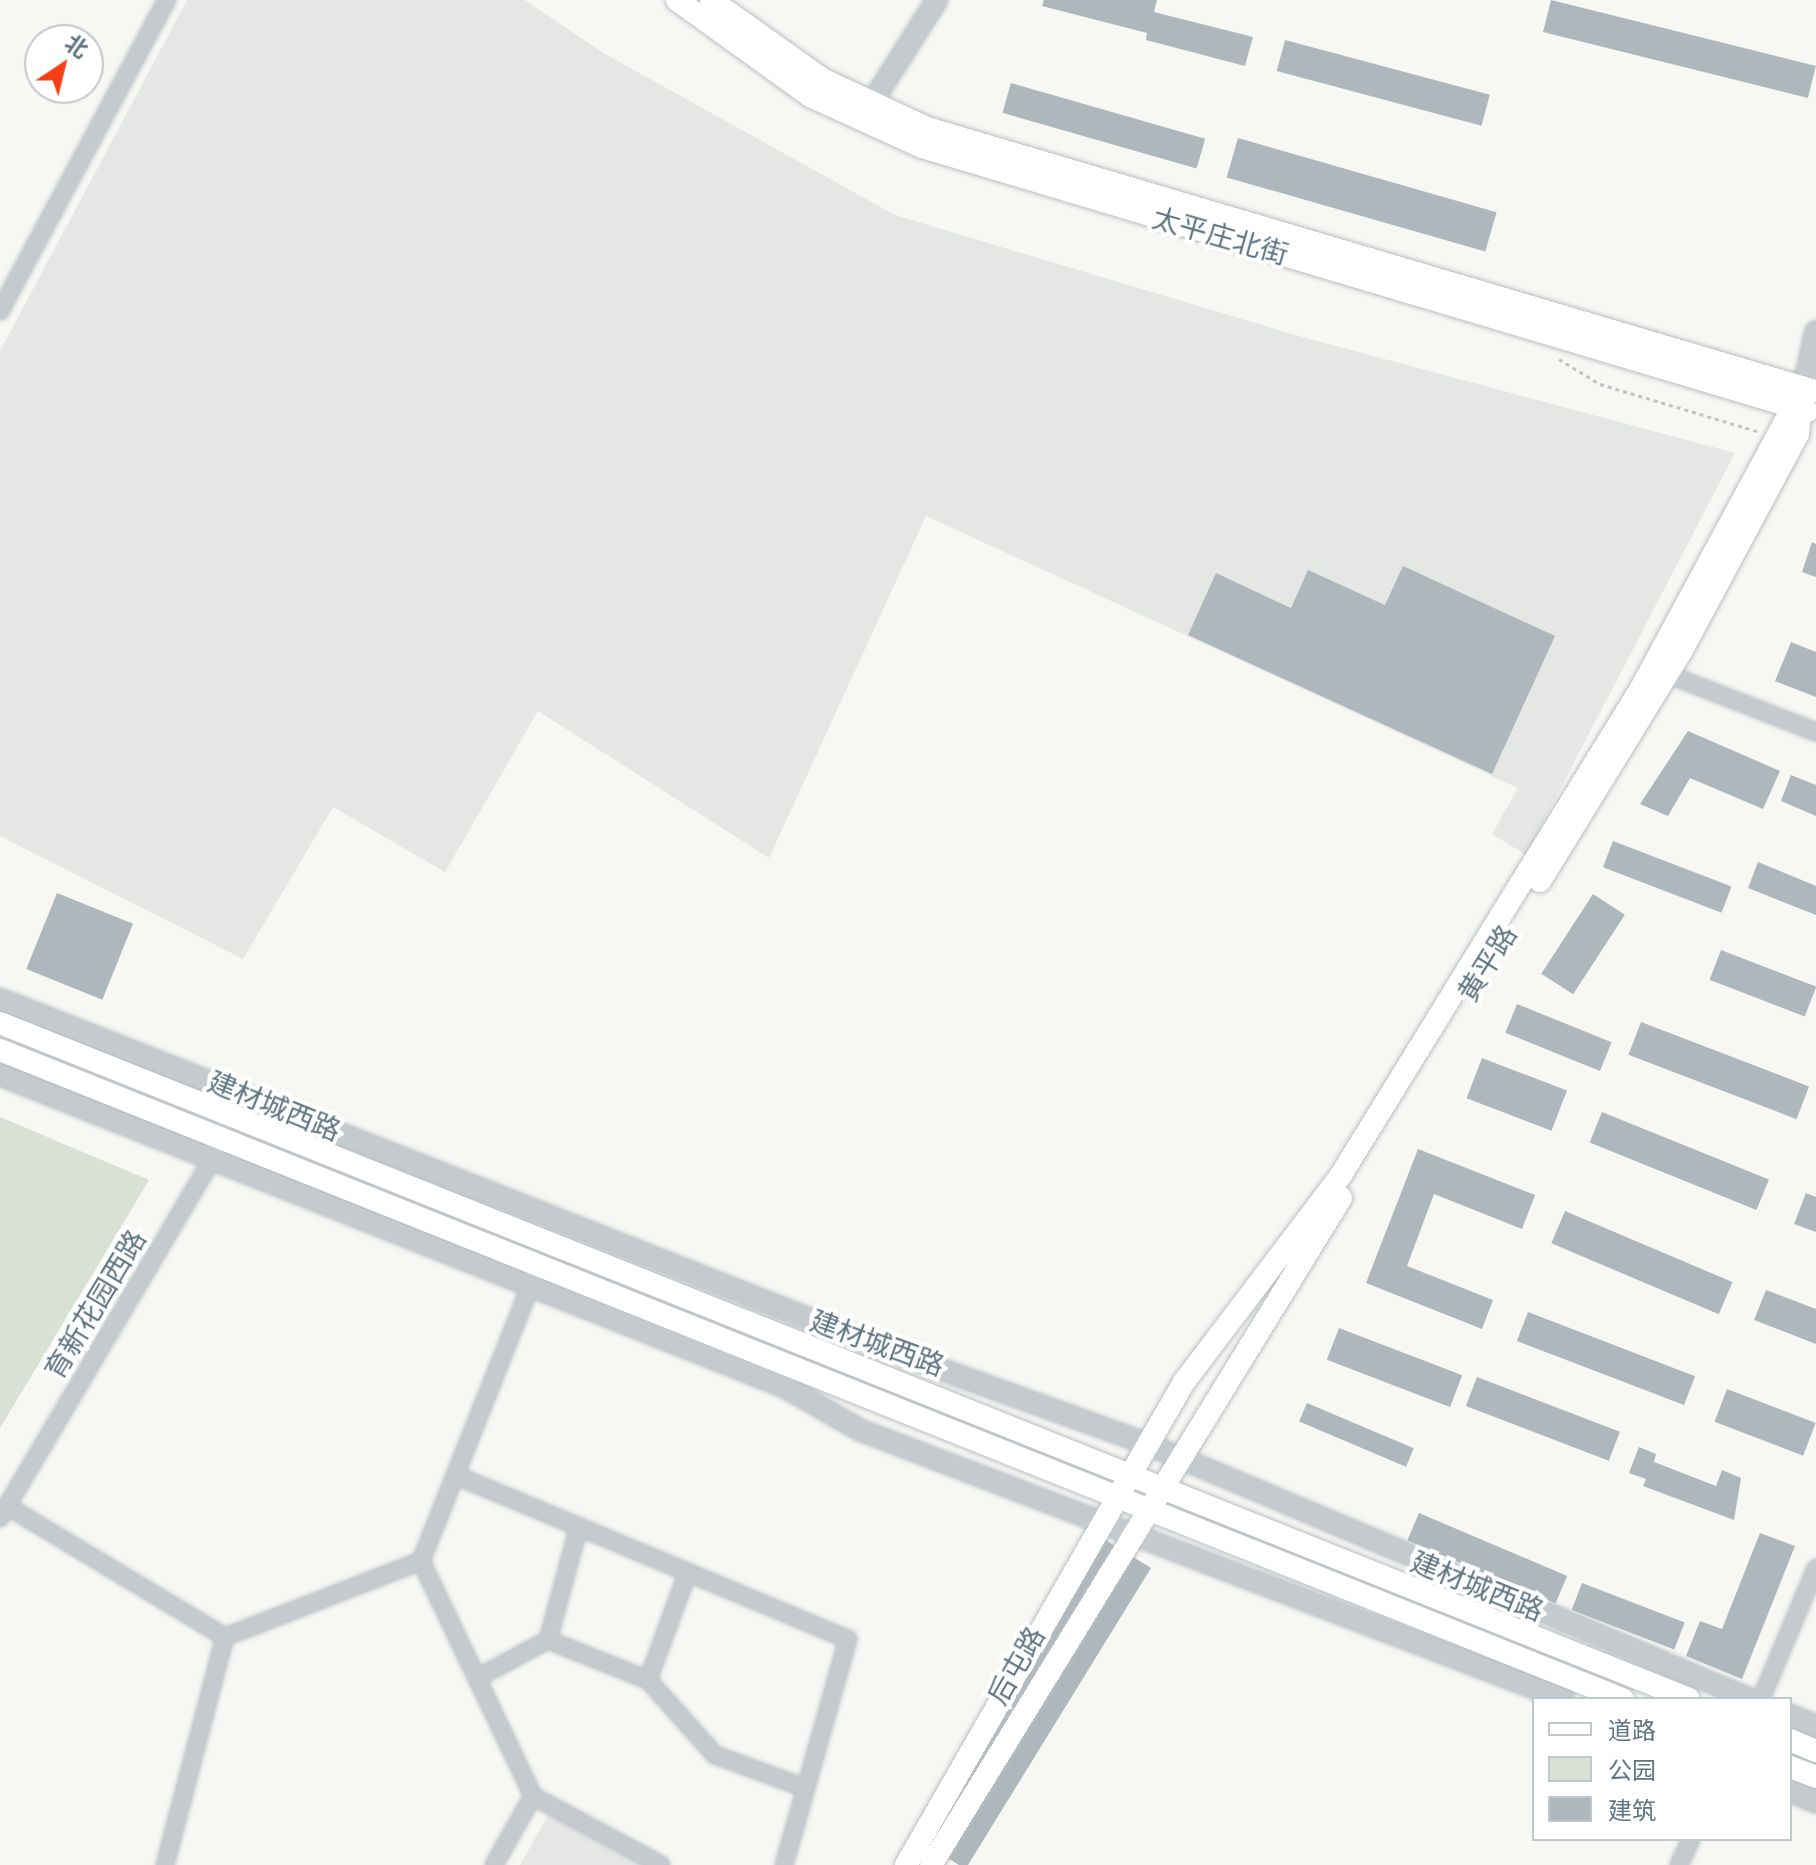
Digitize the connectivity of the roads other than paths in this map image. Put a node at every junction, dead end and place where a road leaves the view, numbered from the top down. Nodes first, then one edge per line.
1 (167, 0) edge
2 (677, 0) edge
3 (711, 0) edge
4 (937, 0) edge
5 (865, 114) junction
6 (0, 311) edge
7 (1816, 331) edge
8 (1806, 402) edge
9 (1660, 672) junction
10 (1816, 732) edge
11 (0, 999) edge
12 (0, 1023) edge
13 (0, 1050) edge
14 (0, 1075) edge
15 (229, 1114) junction
16 (220, 1138) junction
17 (211, 1159) junction
18 (539, 1265) junction
19 (531, 1286) junction
20 (1147, 1444) junction
21 (1179, 1458) junction
22 (1132, 1471) junction
23 (455, 1475) junction
24 (1163, 1483) junction
25 (1118, 1494) junction
26 (1148, 1506) junction
27 (3, 1512) edge
28 (1103, 1519) junction
29 (579, 1526) junction
30 (1133, 1531) junction
31 (421, 1561) junction
32 (1816, 1568) edge
33 (688, 1572) junction
34 (225, 1637) junction
35 (548, 1640) junction
36 (477, 1678) junction
37 (648, 1680) junction
38 (1558, 1697) edge
39 (1618, 1697) edge
40 (1684, 1697) edge
41 (1745, 1697) edge
42 (1762, 1697) edge
43 (1792, 1716) edge
44 (1816, 1726) edge
45 (1792, 1741) edge
46 (1816, 1751) edge
47 (1792, 1768) edge
48 (1816, 1777) edge
49 (805, 1788) junction
50 (1792, 1792) edge
51 (533, 1796) junction
52 (1816, 1802) edge
53 (1690, 1841) edge
54 (165, 1865) edge
55 (494, 1865) edge
56 (661, 1865) edge
57 (784, 1865) edge
58 (906, 1865) edge
59 (931, 1865) edge
60 (1679, 1865) edge

1 - 6 street
2 - 5 main road, 太平庄北街
3 - 5 main road, 太平庄北街
4 - 5 street
5 - 8 main road, 太平庄北街
7 - 8 street
8 - 9 main road, 黄平路
9 - 10 street
9 - 20 main road, 黄平路
9 - 21 main road, 黄平路
11 - 20 street, 建材城西路
12 - 15 main road, 建材城西路
13 - 16 main road, 建材城西路
14 - 17 street
15 - 16 street, 育新花园西路
15 - 22 main road, 建材城西路
16 - 17 street, 育新花园西路
16 - 18 main road, 建材城西路
17 - 19 street
17 - 27 street, 育新花园西路
18 - 19 street
18 - 25 main road, 建材城西路
19 - 23 street
19 - 28 street
20 - 21 street, 建材城西路
20 - 22 main road, 黄平路
21 - 24 main road, 黄平路
21 - 41 street, 建材城西路
22 - 24 main road, 建材城西路
22 - 25 main road, 后屯路
23 - 29 street
23 - 31 street
24 - 26 main road, 黄平路
24 - 40 main road, 建材城西路
25 - 26 main road, 建材城西路
25 - 28 main road, 后屯路
26 - 30 main road, 后屯路
26 - 39 main road, 建材城西路
27 - 34 street
28 - 30 street
28 - 58 main road, 后屯路
29 - 33 street
29 - 35 street
30 - 38 street
30 - 59 main road, 后屯路
31 - 34 street
31 - 36 street
32 - 42 street
33 - 37 street
33 - 49 street
34 - 54 street
35 - 36 street
35 - 37 street
36 - 51 street
37 - 49 street
43 - 44 street
45 - 46 main road
47 - 48 main road
49 - 57 street
50 - 52 street
51 - 55 street
51 - 56 street
53 - 60 street

